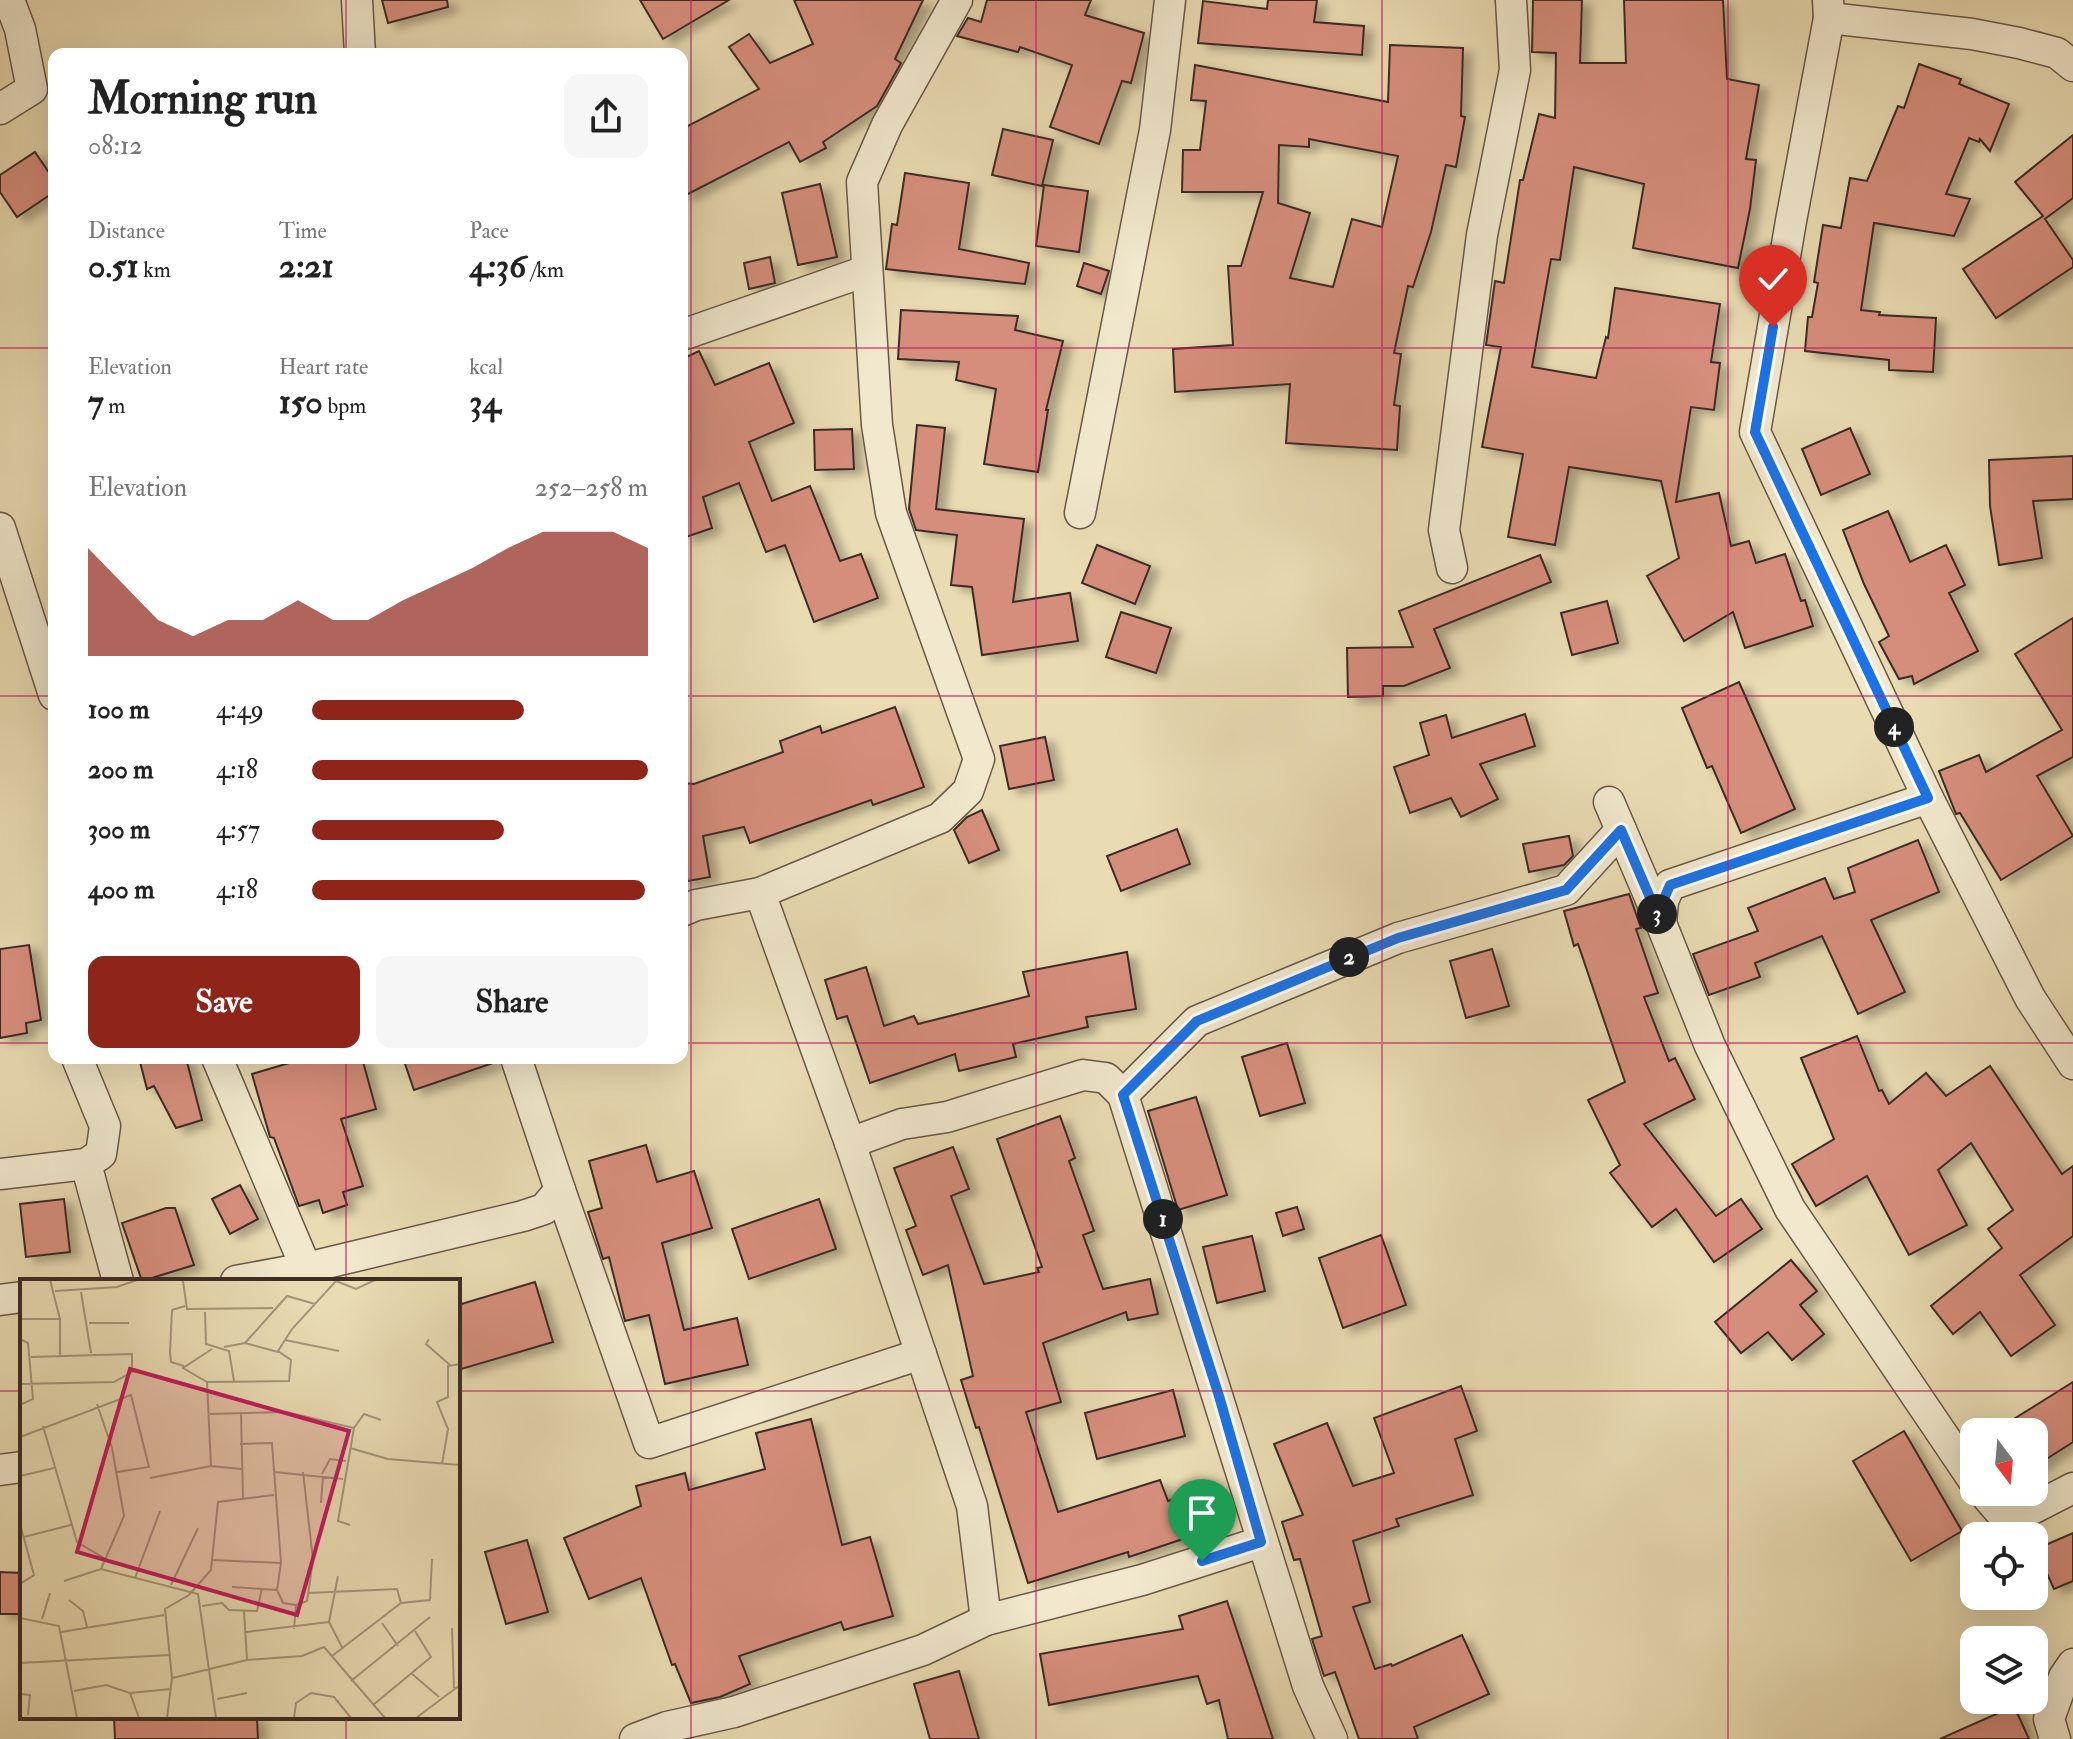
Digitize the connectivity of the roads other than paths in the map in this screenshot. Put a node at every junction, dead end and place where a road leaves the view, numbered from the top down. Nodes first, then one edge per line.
1 (9, 0) edge
2 (357, 0) edge
3 (957, 0) edge
4 (1170, 0) edge
5 (1511, 0) edge
6 (1828, 9) edge
7 (360, 48) edge
8 (2073, 66) edge
9 (43, 85) edge
10 (0, 109) edge
11 (866, 271) junction
12 (688, 333) edge
13 (1080, 513) dead end
14 (0, 528) edge
15 (1452, 568) dead end
16 (48, 676) edge
17 (1928, 798) junction
18 (1609, 802) dead end
19 (1621, 830) junction
20 (760, 893) junction
21 (688, 908) edge
22 (1661, 923) junction
23 (79, 1064) edge
24 (220, 1064) edge
25 (518, 1064) edge
26 (2073, 1064) edge
27 (1123, 1095) junction
28 (850, 1143) junction
29 (86, 1164) junction
30 (0, 1174) edge
31 (560, 1190) junction
32 (306, 1268) junction
33 (117, 1279) edge
34 (247, 1279) edge
35 (20, 1297) edge
36 (0, 1300) edge
37 (921, 1354) junction
38 (1960, 1460) edge
39 (20, 1467) edge
40 (0, 1470) edge
41 (2073, 1488) edge
42 (2048, 1501) edge
43 (1995, 1506) edge
44 (2038, 1506) edge
45 (1261, 1542) junction
46 (986, 1620) junction
47 (2073, 1664) edge
48 (635, 1739) edge
49 (1332, 1739) edge
50 (2055, 1739) edge

1 - 9 street
2 - 7 street
3 - 11 street
4 - 13 street
5 - 15 street
6 - 8 street
6 - 17 street
9 - 10 street
11 - 12 street
11 - 20 street
14 - 16 street
17 - 22 street
17 - 26 street
18 - 19 street
19 - 22 street
19 - 27 street
20 - 21 street
20 - 28 street
22 - 38 street
23 - 29 street
24 - 32 street
25 - 31 street
27 - 28 street
27 - 45 street
28 - 37 street
29 - 30 street
29 - 33 street
31 - 32 street
31 - 37 street
32 - 34 street
35 - 36 street
37 - 46 street
39 - 40 street
41 - 42 street
43 - 44 street
45 - 46 street
45 - 49 street
46 - 48 street
47 - 50 street

